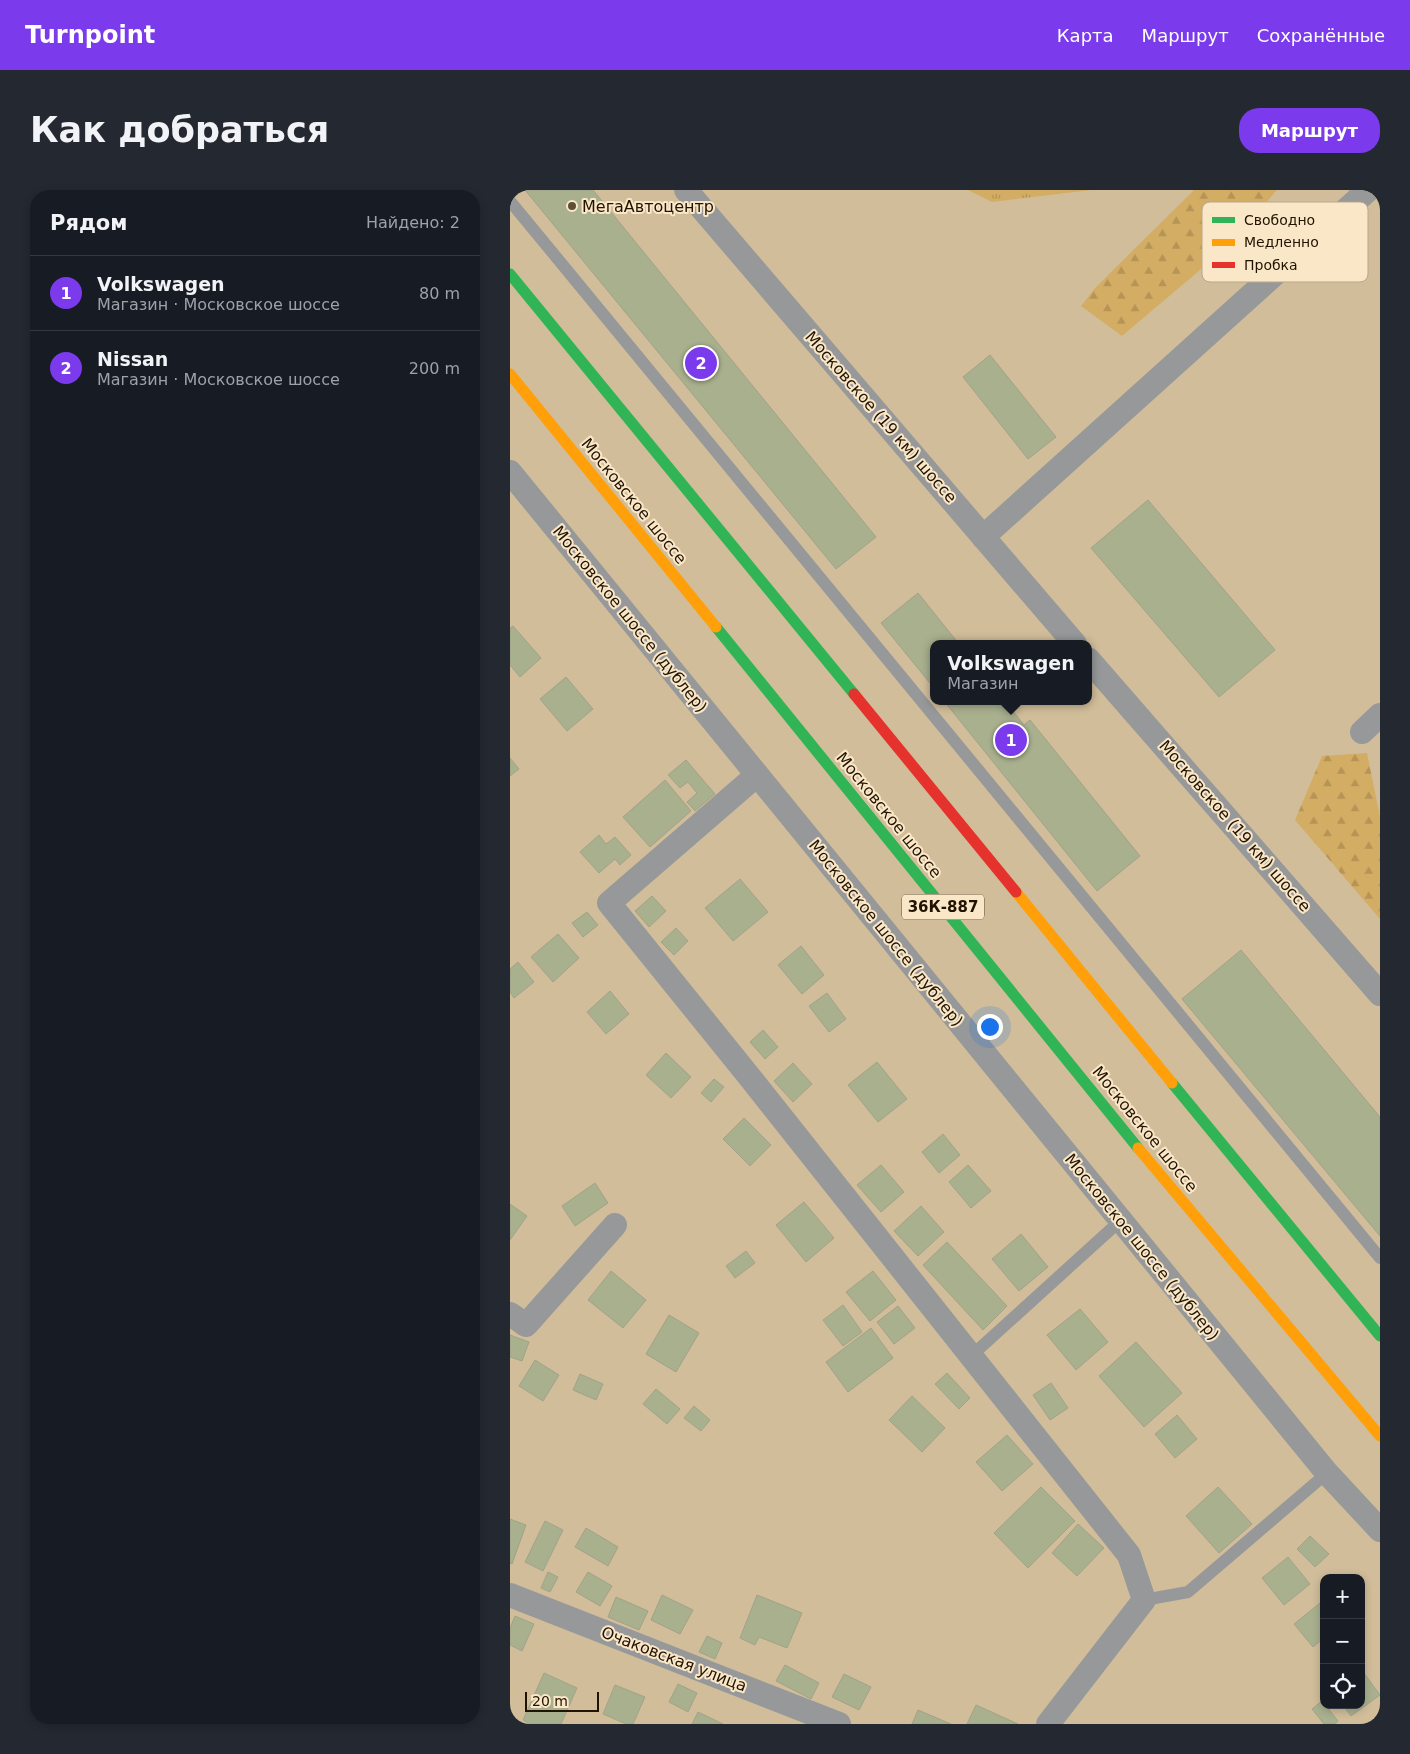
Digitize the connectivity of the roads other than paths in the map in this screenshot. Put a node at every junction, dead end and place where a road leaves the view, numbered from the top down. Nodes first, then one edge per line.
1 (686, 190) edge
2 (1368, 190) edge
3 (510, 201) edge
4 (1355, 202) edge
5 (510, 274) edge
6 (1266, 282) edge
7 (510, 374) edge
8 (510, 472) edge
9 (984, 537) junction
10 (1072, 640) edge
11 (1092, 664) edge
12 (1380, 715) edge
13 (1380, 734) edge
14 (757, 775) junction
15 (1380, 994) edge
16 (1120, 1220) junction
17 (615, 1225) dead end
18 (1380, 1258) edge
19 (510, 1314) edge
20 (1380, 1336) edge
21 (970, 1358) junction
22 (1380, 1436) edge
23 (1327, 1473) junction
24 (1380, 1530) edge
25 (510, 1595) edge
26 (1144, 1600) junction
27 (839, 1724) edge
28 (1048, 1724) edge

1 - 9 street, Московское (19 км) шоссе
2 - 4 street
3 - 18 lane
5 - 20 main road
6 - 9 street
7 - 22 main road, Московское шоссе / 36К-887
8 - 14 street, Московское шоссе (дублер)
9 - 10 street, Московское (19 км) шоссе
11 - 15 street, Московское (19 км) шоссе
12 - 13 street
14 - 16 street, Московское шоссе (дублер)
14 - 21 street
16 - 21 lane
16 - 23 street, Московское шоссе (дублер)
17 - 19 street
21 - 26 street
23 - 24 street, Московское шоссе (дублер)
23 - 26 lane
25 - 27 street, Очаковская улица
26 - 28 street

